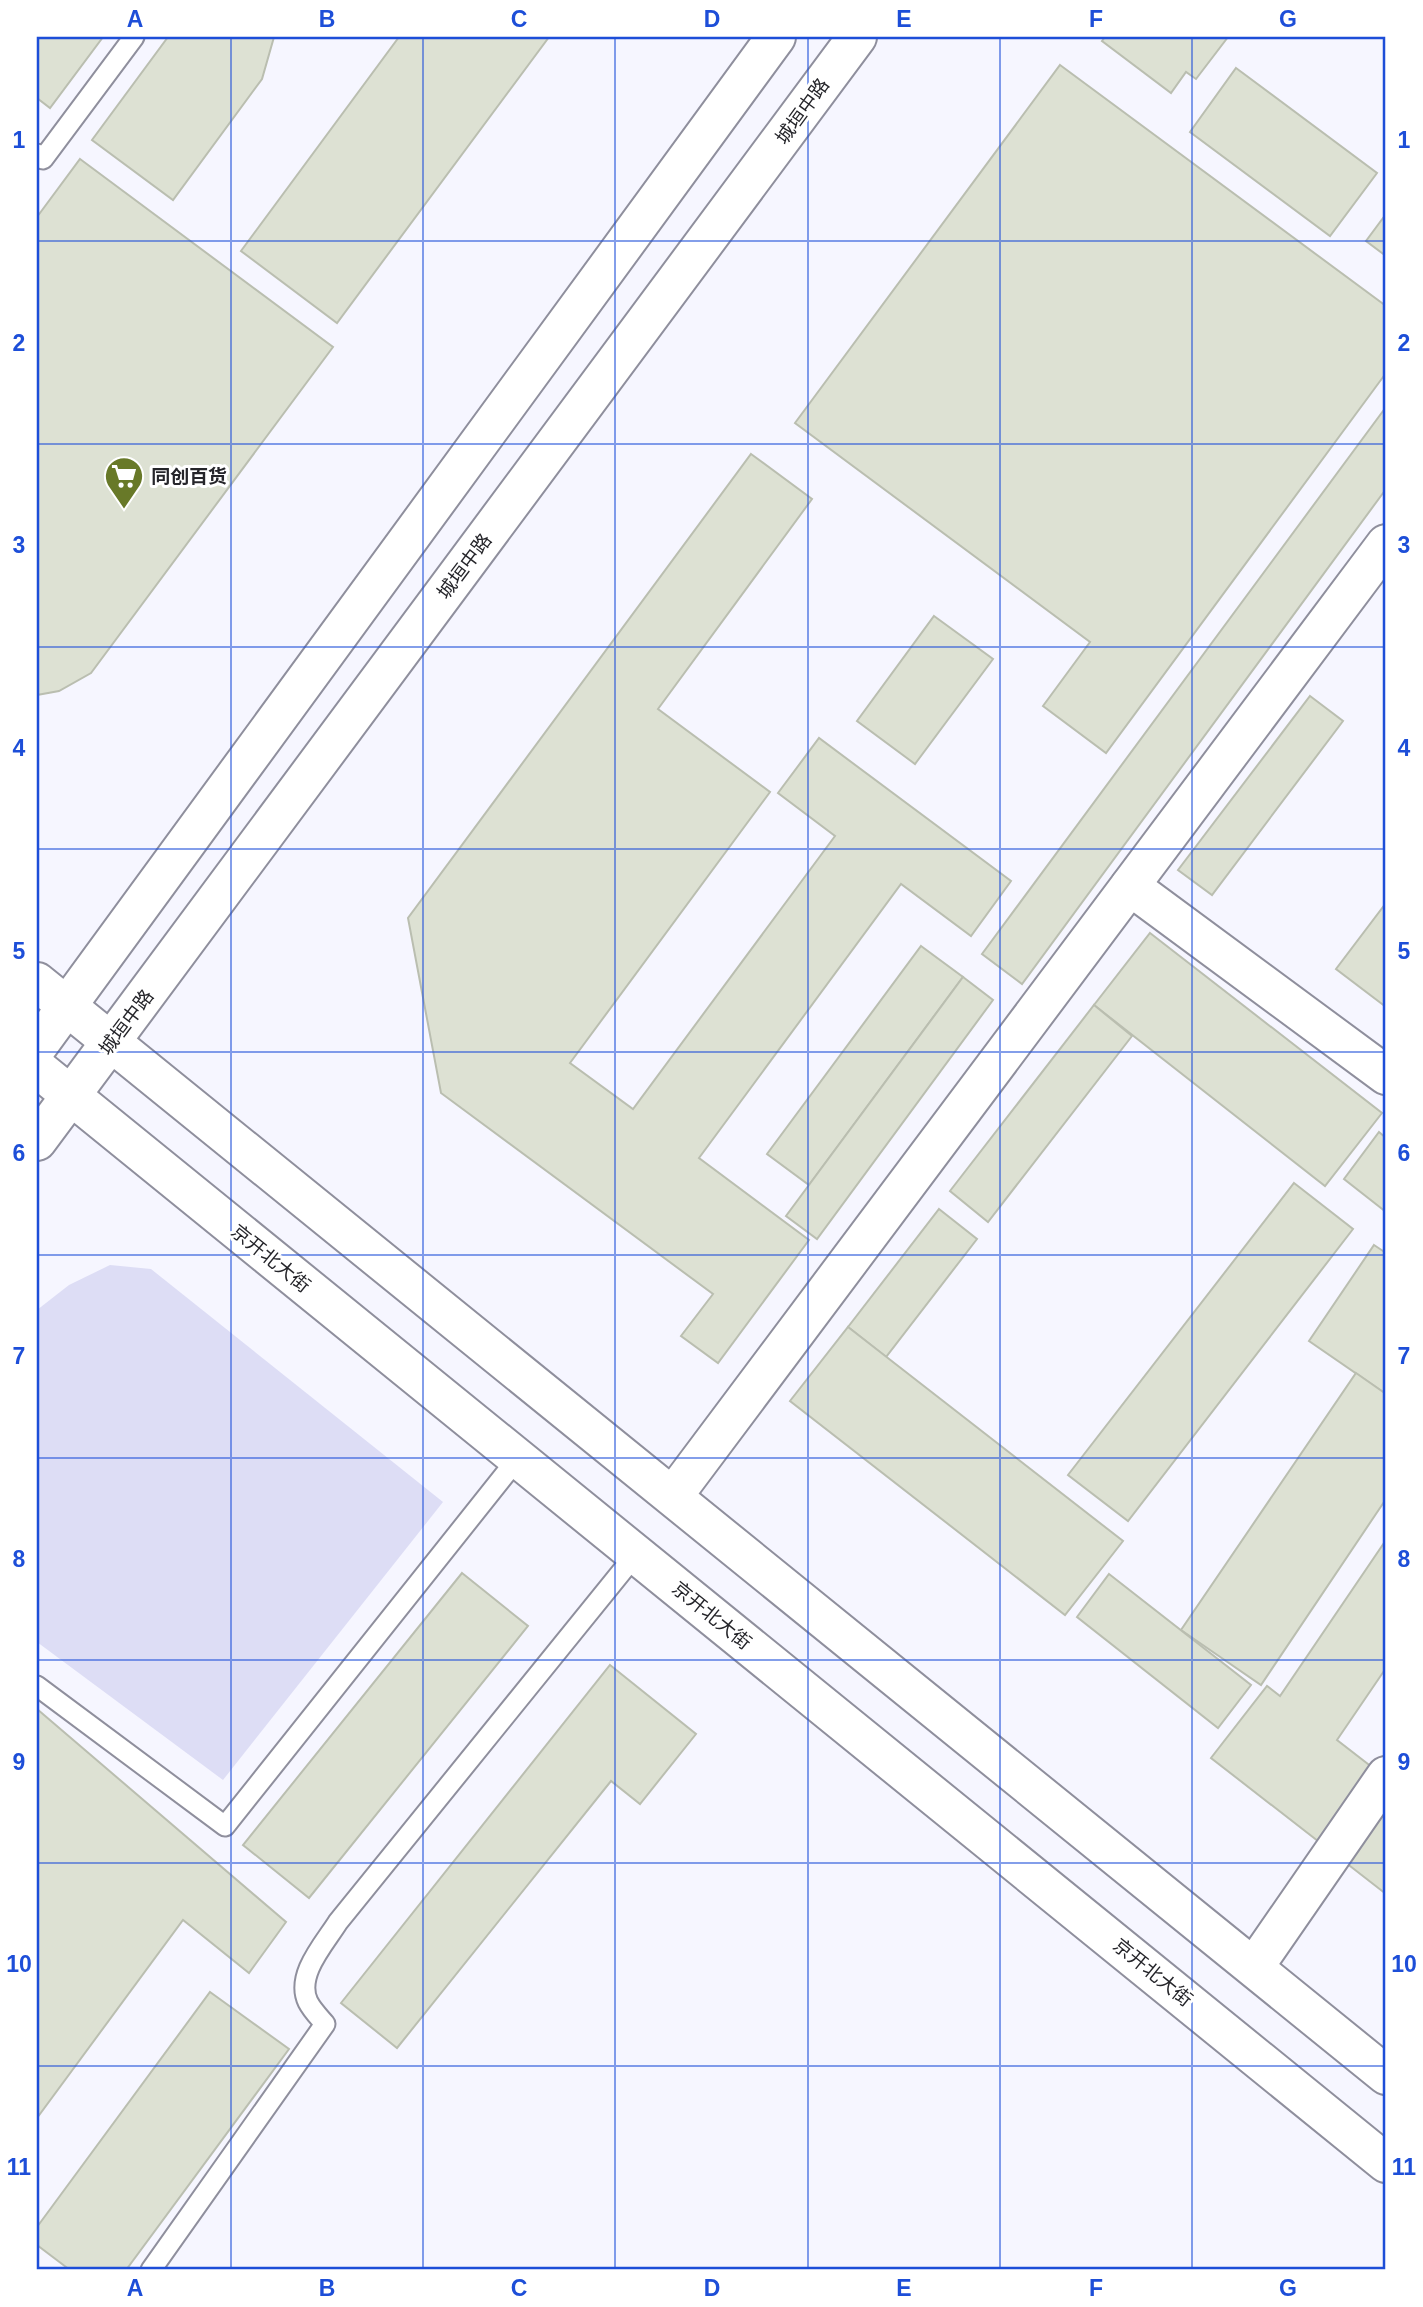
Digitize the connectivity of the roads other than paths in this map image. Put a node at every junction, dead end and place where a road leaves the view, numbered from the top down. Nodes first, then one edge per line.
1 (134, 37) edge
2 (776, 37) edge
3 (857, 37) edge
4 (37, 155) edge
5 (1386, 544) edge
6 (1130, 886) junction
7 (37, 982) edge
8 (66, 1006) junction
9 (111, 1042) junction
10 (37, 1046) edge
11 (37, 1068) edge
12 (1386, 1075) edge
13 (71, 1096) junction
14 (37, 1141) edge
15 (518, 1458) junction
16 (673, 1496) junction
17 (636, 1554) junction
18 (37, 1686) edge
19 (1386, 1776) edge
20 (1254, 1967) junction
21 (1386, 2075) edge
22 (1386, 2163) edge
23 (151, 2270) edge

1 - 4 lane
2 - 8 main road
3 - 9 main road, 城垣中路
5 - 6 main road
6 - 12 main road
6 - 16 main road
7 - 8 main road
8 - 9 main road
8 - 10 main road
9 - 13 main road, 城垣中路
9 - 16 main road
11 - 13 main road, 京开北大街
13 - 14 main road, 城垣中路
13 - 15 main road, 京开北大街
15 - 17 main road, 京开北大街
15 - 18 lane
16 - 20 main road
17 - 22 main road, 京开北大街
17 - 23 lane
19 - 20 main road
20 - 21 main road

